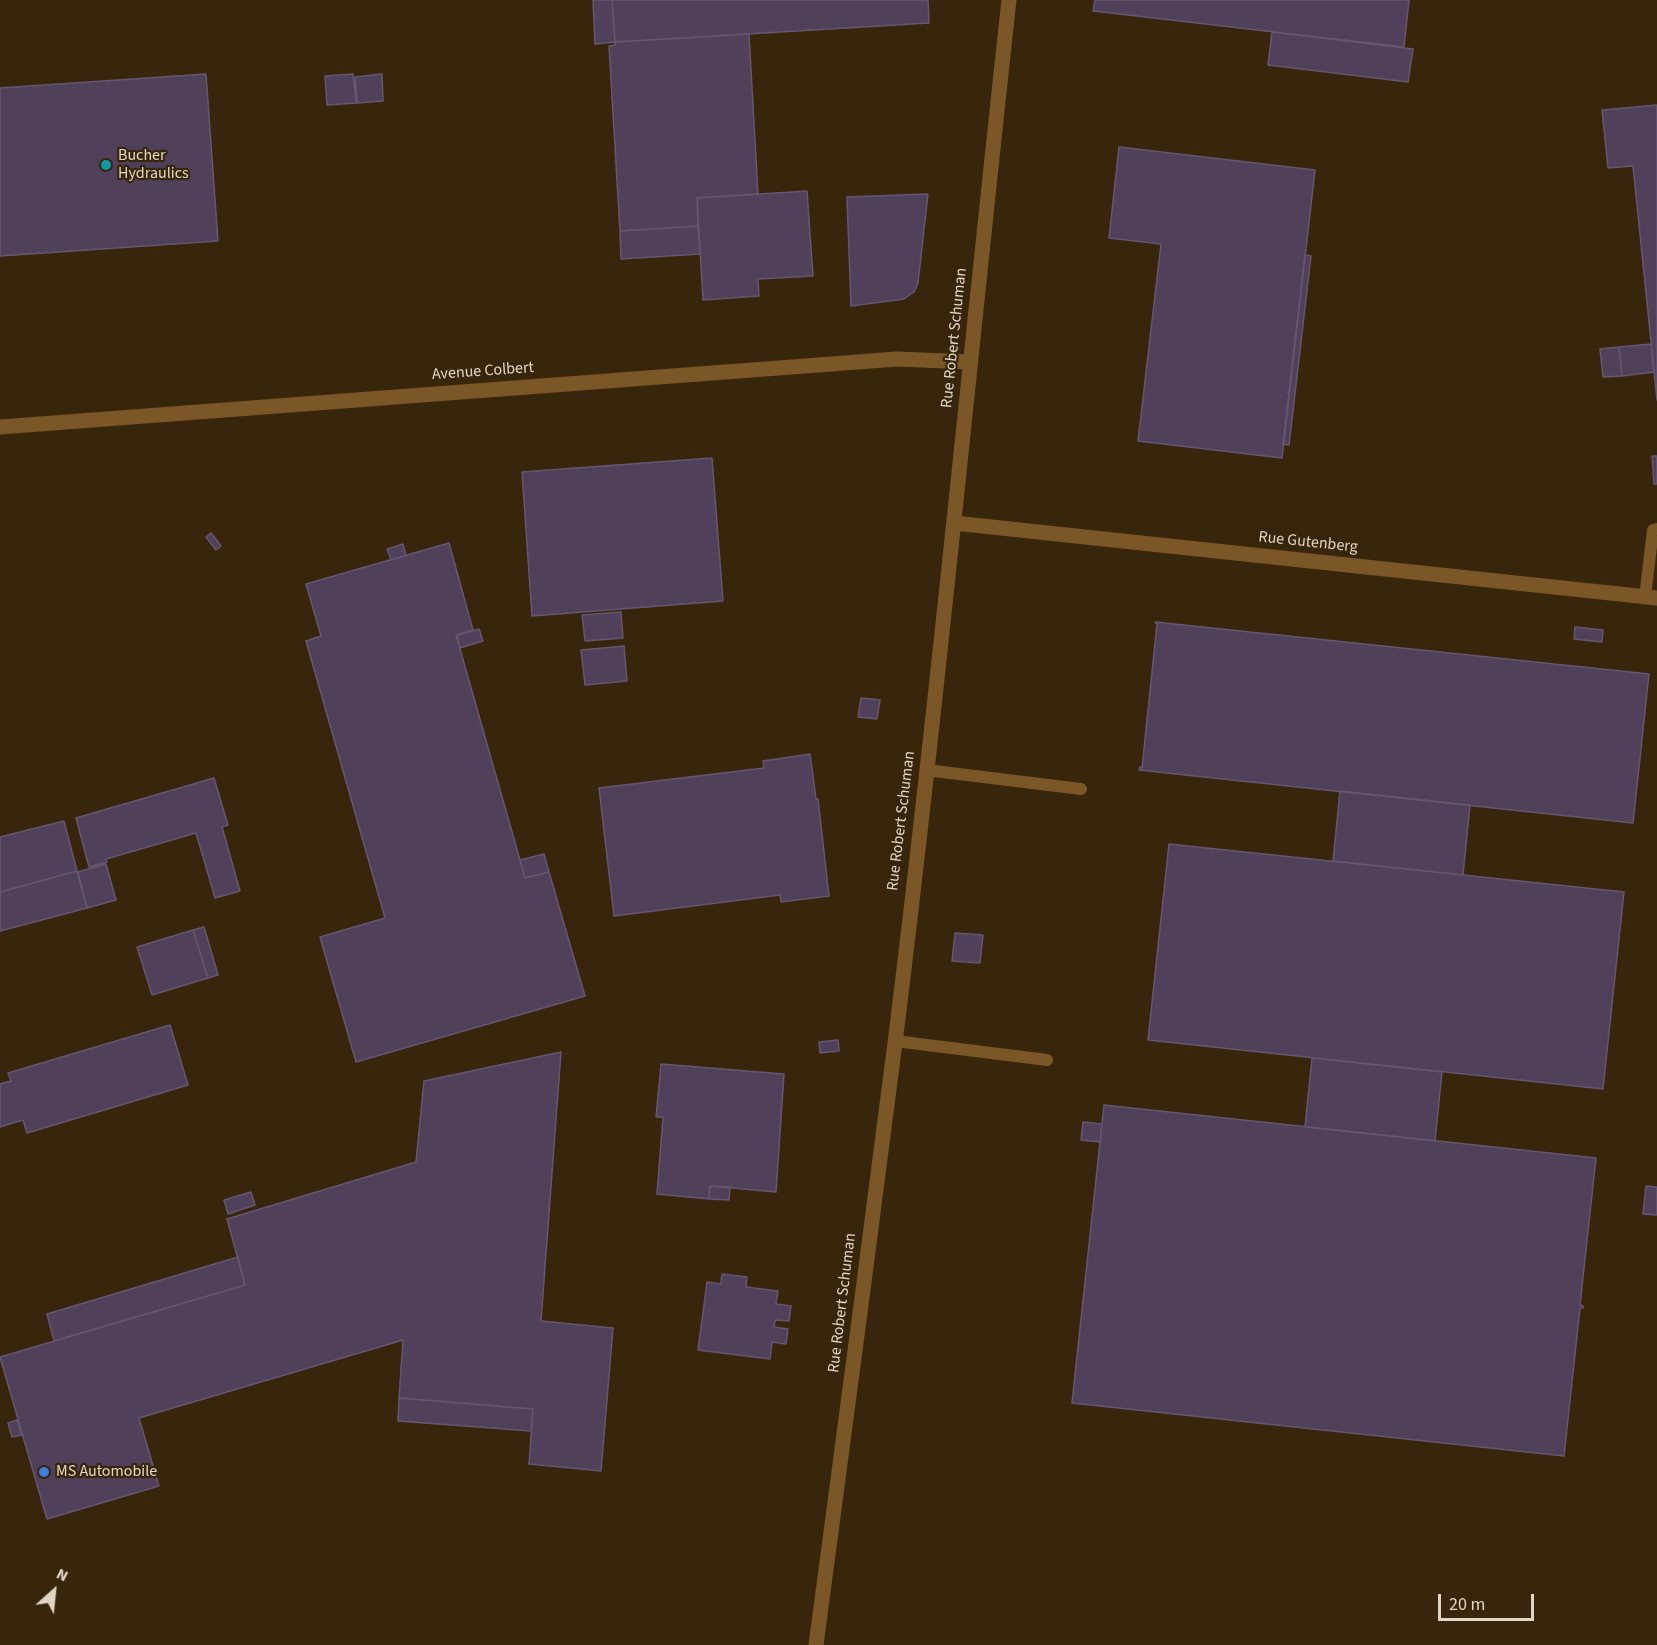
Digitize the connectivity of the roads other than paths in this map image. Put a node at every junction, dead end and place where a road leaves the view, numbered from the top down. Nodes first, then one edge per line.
1 (1009, 0) edge
2 (970, 362) junction
3 (0, 427) edge
4 (954, 523) junction
5 (1657, 529) edge
6 (1651, 597) edge
7 (926, 770) junction
8 (1081, 789) dead end
9 (895, 1041) junction
10 (1047, 1060) dead end
11 (816, 1645) edge

1 - 2 street, Rue Robert Schuman
2 - 3 street, Avenue Colbert
2 - 4 street, Rue Robert Schuman
4 - 6 street, Rue Gutenberg
4 - 7 street, Rue Robert Schuman
5 - 6 lane
7 - 8 lane
7 - 9 street, Rue Robert Schuman
9 - 10 lane
9 - 11 street, Rue Robert Schuman

